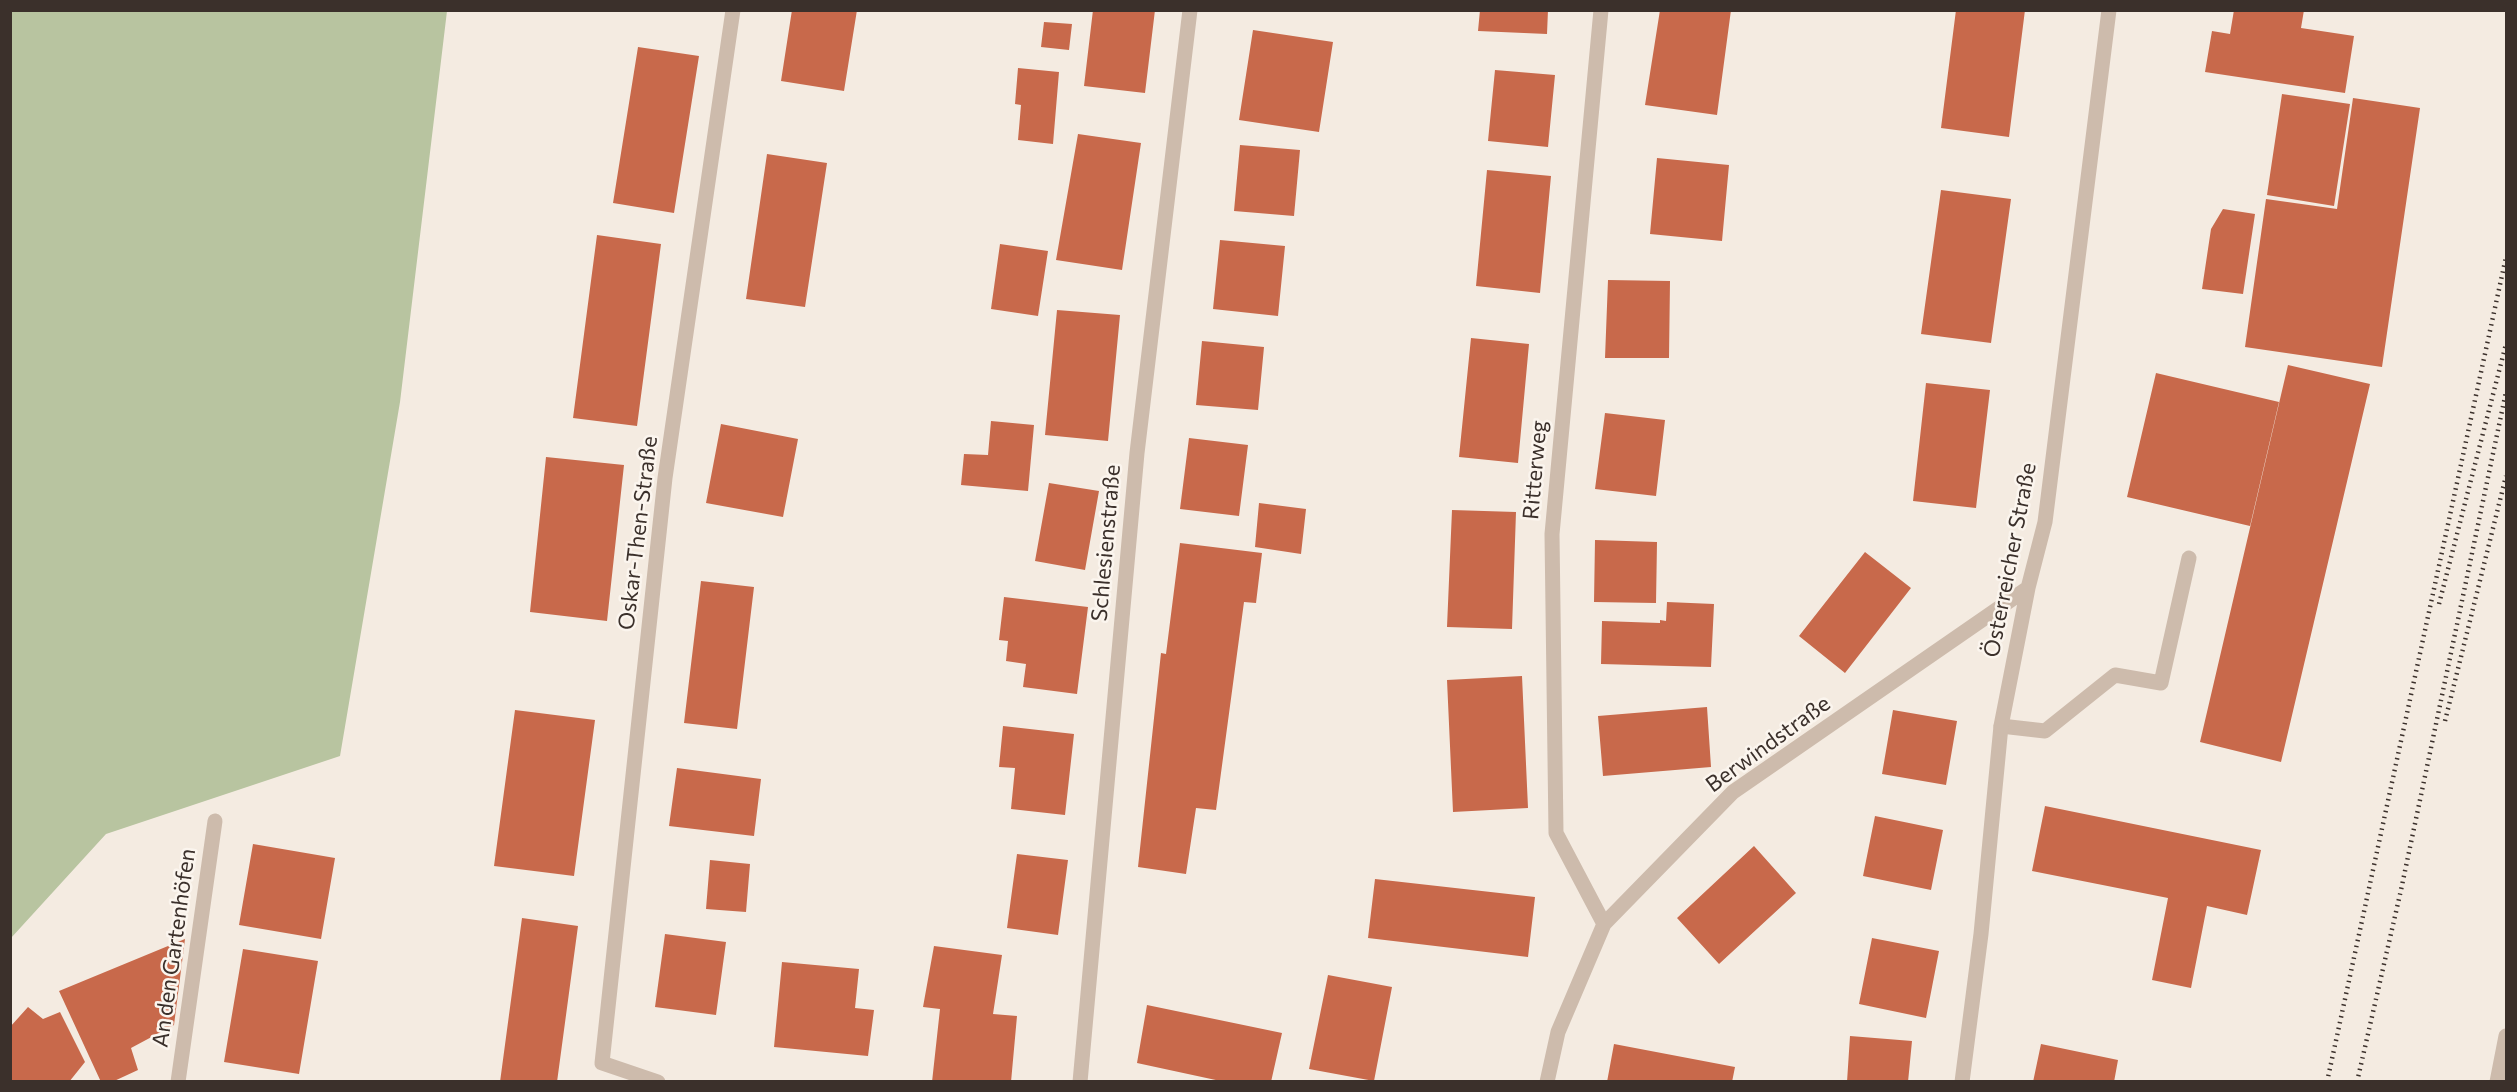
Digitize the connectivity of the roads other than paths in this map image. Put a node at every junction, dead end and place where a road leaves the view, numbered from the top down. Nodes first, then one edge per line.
1 (733, 10) edge
2 (1190, 10) edge
3 (1601, 10) edge
4 (2109, 10) edge
5 (2189, 558) dead end
6 (2028, 588) junction
7 (2001, 726) junction
8 (215, 820) dead end
9 (1604, 924) junction
10 (2506, 1036) edge
11 (178, 1082) edge
12 (658, 1082) edge
13 (1080, 1082) edge
14 (1547, 1082) edge
15 (1962, 1082) edge
16 (2497, 1082) edge

1 - 12 street, Oskar-Then-Straße
2 - 13 street, Schlesienstraße
3 - 9 street, Ritterweg
4 - 6 street, Österreicher Straße
5 - 7 street
6 - 7 street, Österreicher Straße
6 - 9 street, Berwindstraße
7 - 15 street, Österreicher Straße
8 - 11 street, An den Gartenhöfen
9 - 14 street, Berwindstraße
10 - 16 street

